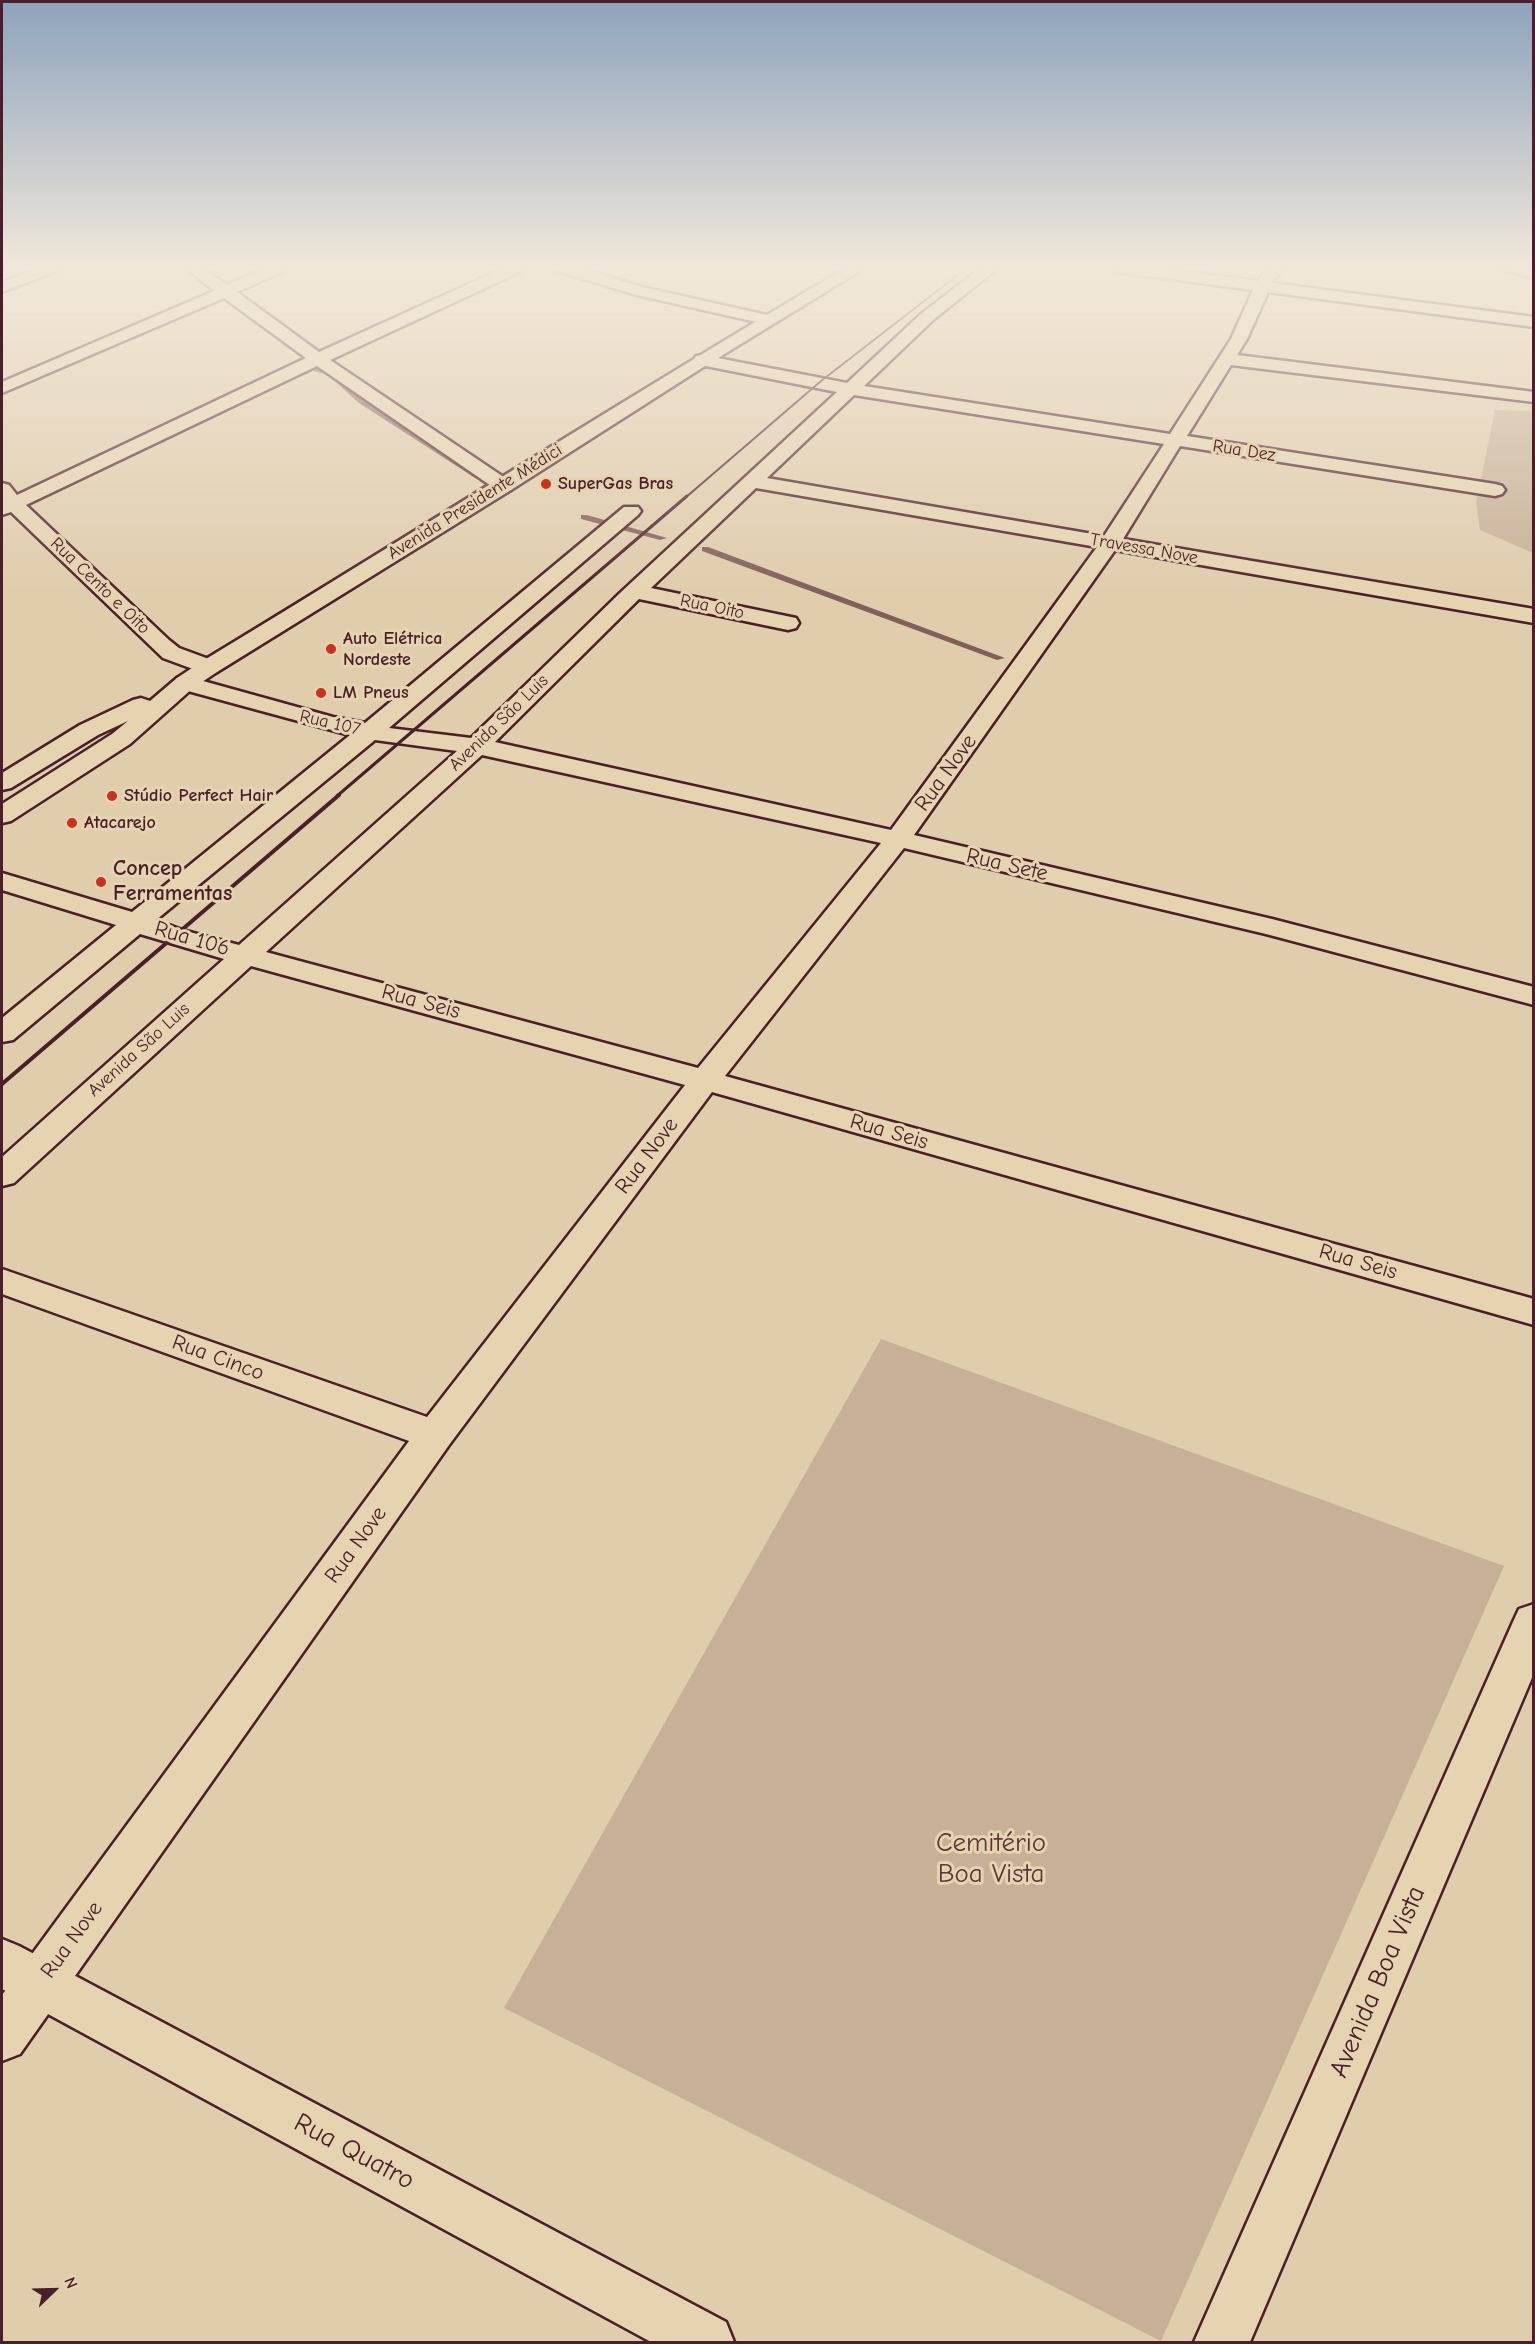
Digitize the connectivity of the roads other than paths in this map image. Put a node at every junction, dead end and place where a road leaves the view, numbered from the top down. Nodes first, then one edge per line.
1 (29, 376) edge
2 (279, 376) edge
3 (343, 376) edge
4 (676, 376) edge
5 (795, 376) edge
6 (863, 376) edge
7 (1216, 376) edge
8 (1367, 376) edge
9 (2, 388) edge
10 (850, 389) junction
11 (1533, 397) edge
12 (1176, 440) junction
13 (755, 482) junction
14 (504, 486) junction
15 (1495, 490) dead end
16 (5, 500) edge
17 (620, 520) dead end
18 (1110, 543) junction
19 (636, 591) junction
20 (1533, 616) edge
21 (788, 623) dead end
22 (209, 667) junction
23 (186, 683) junction
24 (369, 732) junction
25 (477, 746) junction
26 (2, 783) edge
27 (2, 815) edge
28 (898, 839) junction
29 (2, 881) edge
30 (135, 922) junction
31 (245, 954) junction
32 (1533, 996) edge
33 (2, 1034) edge
34 (705, 1080) junction
35 (2, 1175) edge
36 (2, 1281) edge
37 (1533, 1312) edge
38 (435, 1435) junction
39 (1533, 1622) edge
40 (21, 1973) edge
41 (2, 2036) edge
42 (706, 2343) edge
43 (1222, 2343) edge

1 - 9 street
2 - 16 street
3 - 14 street
4 - 14 street, Avenida Presidente Médici
5 - 10 street, Rua Dez
6 - 10 street, Avenida São Luis
7 - 12 street, Rua Nove
8 - 11 street
10 - 12 street, Rua Dez
10 - 13 street, Avenida São Luis
12 - 15 street, Rua Dez
12 - 18 street, Rua Nove
13 - 18 street, Travessa Nove
13 - 19 street, Avenida São Luis
14 - 22 street, Avenida Presidente Médici
16 - 22 street, Rua Cento e Oito
17 - 24 street
18 - 20 street, Travessa Nove
18 - 28 street, Rua Nove
19 - 21 street, Rua Oito
19 - 25 street, Avenida São Luis
22 - 23 street, Avenida Presidente Médici
23 - 24 street, Rua 107
23 - 26 street, Avenida Presidente Médici
23 - 27 street, Avenida Presidente Médici
24 - 25 street, Rua 107
24 - 30 street
25 - 28 street, Rua Sete
25 - 31 street, Avenida São Luis
28 - 32 street, Rua Sete
28 - 34 street, Rua Nove
29 - 30 street, Rua 106
30 - 31 street, Rua 106
30 - 33 street
31 - 34 street, Rua Seis
31 - 35 street, Avenida São Luis
34 - 37 street, Rua Seis
34 - 38 street, Rua Nove
36 - 38 street, Rua Cinco
38 - 40 street, Rua Nove
39 - 43 street, Avenida Boa Vista
40 - 41 street, Rua Nove
40 - 42 street, Rua Quatro

